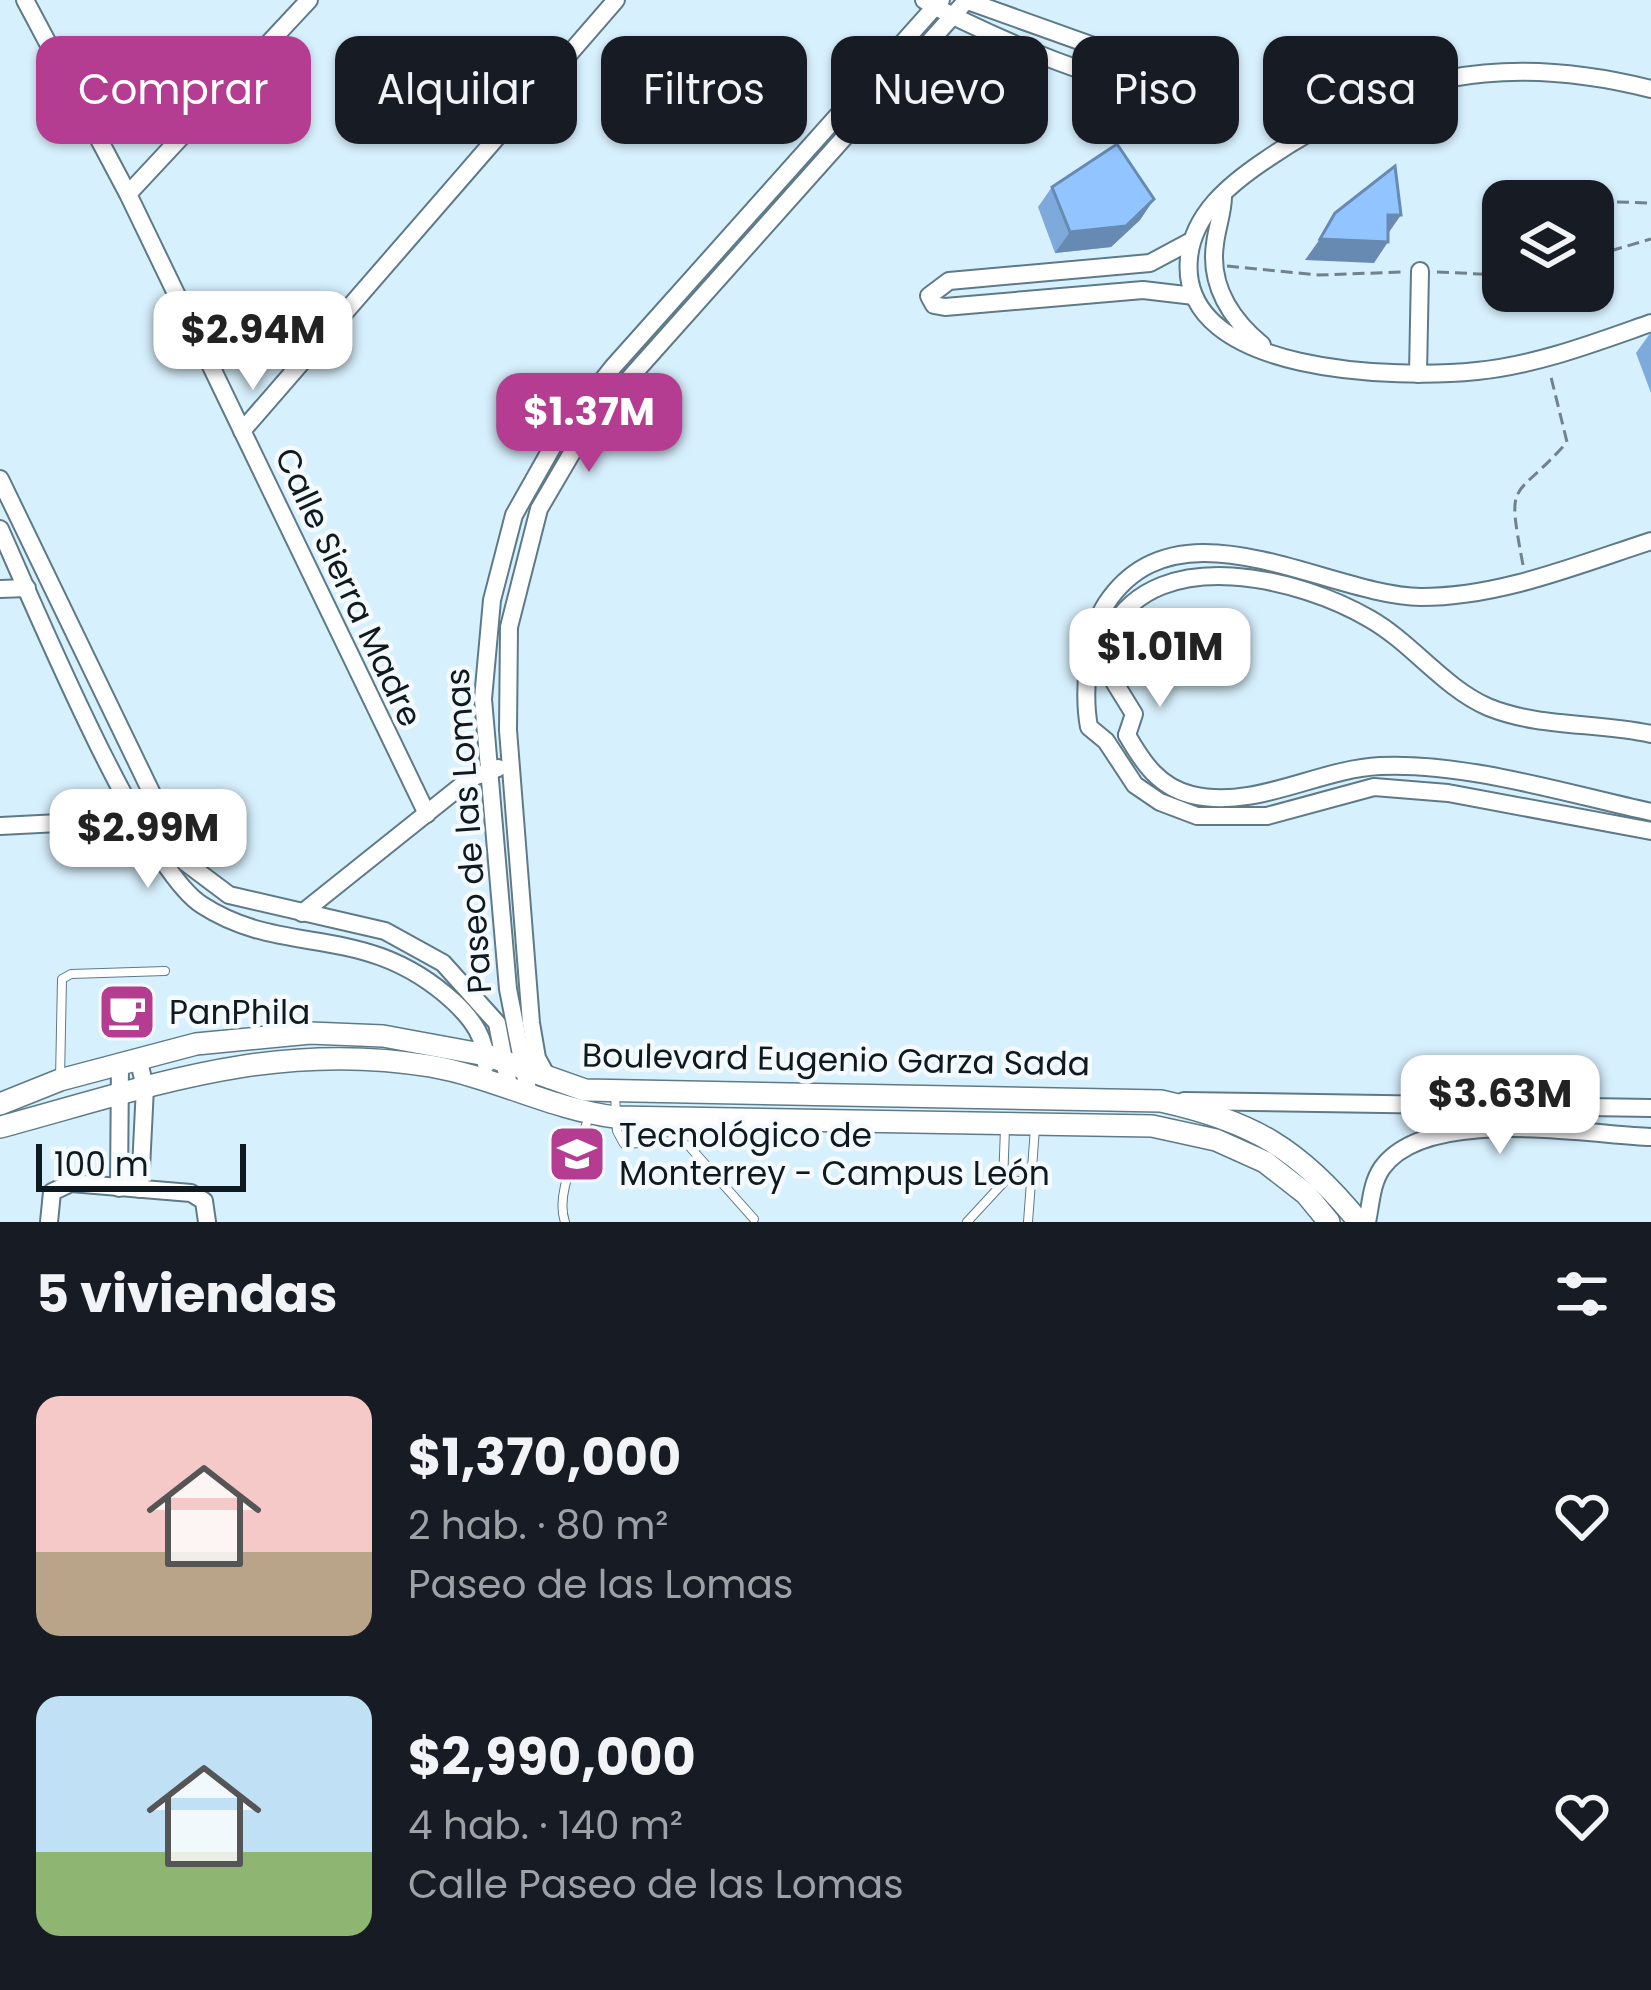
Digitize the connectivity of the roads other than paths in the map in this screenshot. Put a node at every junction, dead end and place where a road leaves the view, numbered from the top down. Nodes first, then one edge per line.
1 (25, 0) edge
2 (616, 0) edge
3 (965, 0) edge
4 (933, 2) edge
5 (300, 4) edge
6 (951, 17) junction
7 (1651, 88) edge
8 (128, 194) junction
9 (1223, 196) junction
10 (1192, 241) junction
11 (1420, 272) road end
12 (1194, 296) junction
13 (1651, 323) edge
14 (643, 349) junction
15 (1270, 352) junction
16 (1418, 374) junction
17 (242, 431) junction
18 (0, 478) edge
19 (0, 529) edge
20 (1651, 541) edge
21 (27, 588) junction
22 (0, 589) edge
23 (1121, 697) junction
24 (1091, 705) junction
25 (1651, 734) edge
26 (1127, 735) junction
27 (1106, 741) junction
28 (511, 766) junction
29 (490, 769) junction
30 (1651, 812) edge
31 (427, 814) junction
32 (138, 819) junction
33 (0, 826) edge
34 (1651, 831) edge
35 (302, 913) junction
36 (443, 963) junction
37 (165, 971) dead end
38 (429, 980) junction
39 (129, 1060) junction
40 (506, 1074) junction
41 (60, 1080) junction
42 (549, 1081) junction
43 (146, 1087) junction
44 (615, 1091) junction
45 (118, 1094) junction
46 (1161, 1101) junction
47 (0, 1104) edge
48 (1525, 1104) junction
49 (1651, 1108) edge
50 (589, 1114) junction
51 (615, 1117) junction
52 (1005, 1121) junction
53 (1035, 1122) junction
54 (0, 1127) edge
55 (1526, 1132) junction
56 (1651, 1137) edge
57 (1004, 1180) junction
58 (1034, 1182) junction
59 (119, 1188) junction
60 (140, 1189) junction
61 (754, 1220) edge
62 (49, 1222) edge
63 (207, 1222) edge
64 (565, 1222) edge
65 (967, 1222) edge
66 (1028, 1222) edge
67 (1329, 1222) edge
68 (1363, 1222) edge

1 - 8 street, Calle Sierra Madre
2 - 17 street
3 - 6 street, Paseo de las Lomas
3 - 6 street
4 - 6 street
4 - 14 street, Paseo de las Lomas
5 - 8 street
6 - 14 street, Paseo de las Lomas
7 - 9 street
8 - 17 street, Calle Sierra Madre
9 - 10 street
9 - 15 street
10 - 12 street
10 - 12 street
11 - 16 street
12 - 15 street
13 - 16 street
14 - 28 street, Paseo de las Lomas
14 - 29 street, Paseo de las Lomas
15 - 16 street
17 - 31 street, Calle Sierra Madre
18 - 35 street
19 - 21 street
20 - 24 street
21 - 22 street
21 - 32 street
23 - 24 street
23 - 25 street
23 - 26 street
24 - 27 street
26 - 27 street
26 - 30 street
27 - 34 street
28 - 29 street
28 - 42 street, Paseo de las Lomas
29 - 31 street
29 - 40 street, Paseo de las Lomas
31 - 35 street
32 - 33 street
32 - 38 street
35 - 36 street
36 - 38 street
36 - 40 street
37 - 41 lane
38 - 40 street
39 - 40 street, Boulevard Eugenio Garza Sada
39 - 41 street, Boulevard Eugenio Garza Sada
39 - 43 street
39 - 45 street
40 - 42 street, Boulevard Eugenio Garza Sada
40 - 43 street, Boulevard Eugenio Garza Sada
40 - 50 street, Boulevard Eugenio Garza Sada
41 - 47 street, Boulevard Eugenio Garza Sada
42 - 44 street, Boulevard Eugenio Garza Sada
43 - 45 street, Boulevard Eugenio Garza Sada
43 - 60 street
44 - 46 street, Boulevard Eugenio Garza Sada
44 - 51 lane
45 - 54 street, Boulevard Eugenio Garza Sada
45 - 59 street
46 - 48 street
46 - 68 street, Boulevard Eugenio Garza Sada
48 - 49 street
48 - 55 street
50 - 51 street, Boulevard Eugenio Garza Sada
50 - 64 lane
51 - 52 street, Boulevard Eugenio Garza Sada
51 - 61 lane
52 - 53 street, Boulevard Eugenio Garza Sada
52 - 57 lane
53 - 58 lane
53 - 67 street, Boulevard Eugenio Garza Sada
55 - 56 street
55 - 68 street
57 - 58 lane
57 - 65 lane
58 - 66 lane
59 - 60 street
59 - 62 street
60 - 63 street

